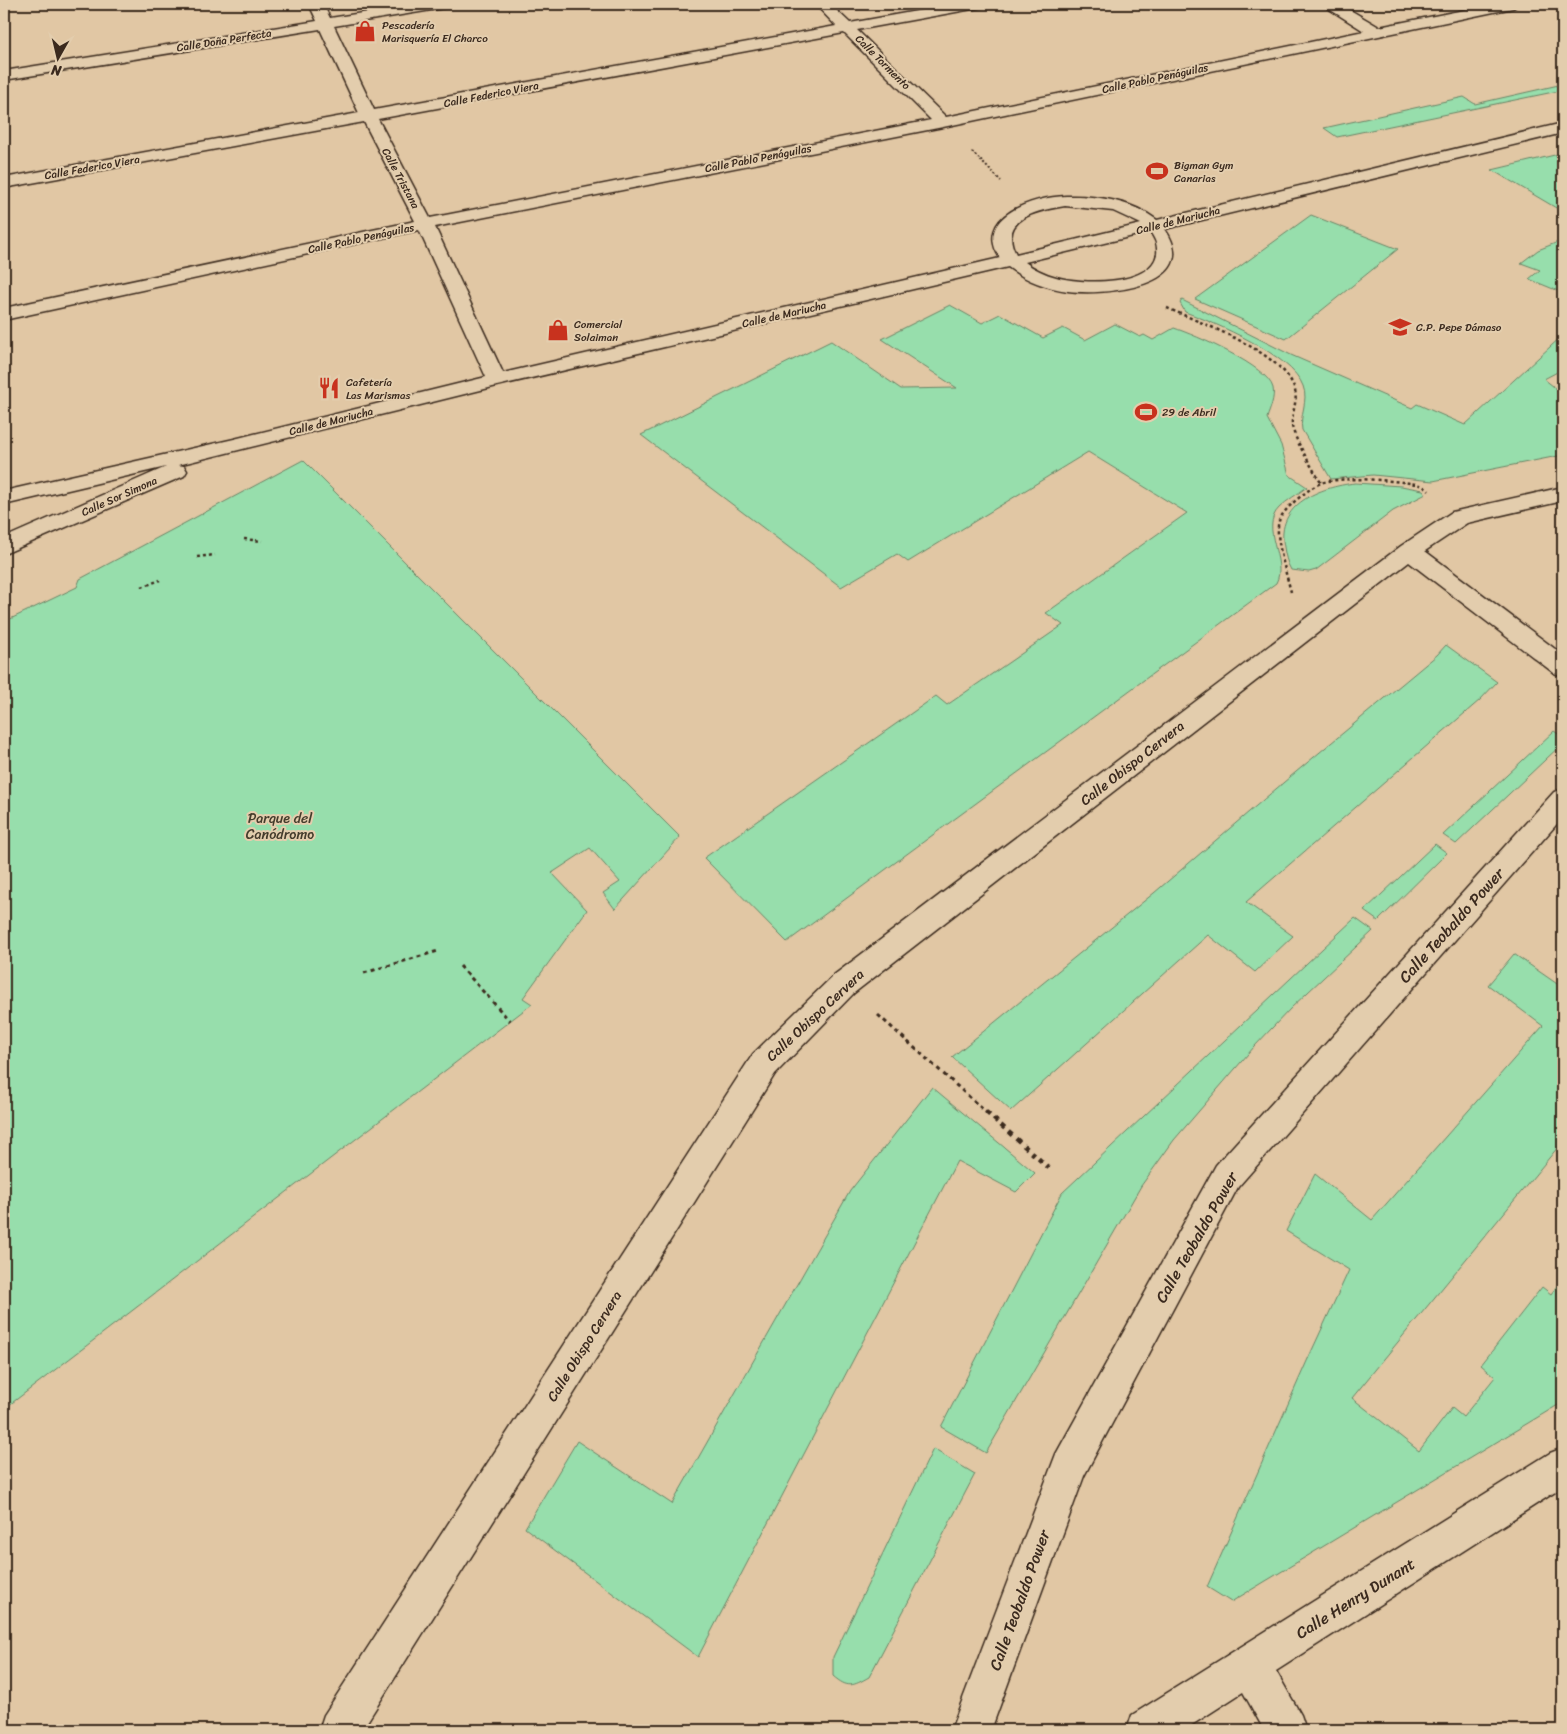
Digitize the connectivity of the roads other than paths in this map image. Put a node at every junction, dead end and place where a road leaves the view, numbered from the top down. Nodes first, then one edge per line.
1 (316, 4) edge
2 (444, 4) edge
3 (822, 4) edge
4 (978, 4) edge
5 (1331, 4) edge
6 (1513, 4) edge
7 (326, 23) junction
8 (848, 27) junction
9 (1376, 32) junction
10 (4, 76) edge
11 (369, 117) junction
12 (943, 122) junction
13 (1563, 128) edge
14 (4, 183) edge
15 (425, 224) junction
16 (1154, 226) junction
17 (1011, 260) junction
18 (4, 314) edge
19 (497, 380) junction
20 (234, 445) junction
21 (1563, 494) edge
22 (4, 498) edge
23 (4, 547) edge
24 (1409, 551) junction
25 (1563, 667) edge
26 (1563, 799) edge
27 (1563, 1466) edge
28 (1250, 1665) junction
29 (339, 1730) edge
30 (971, 1730) edge
31 (1147, 1730) edge
32 (1286, 1730) edge

1 - 7 street, Calle Tristana
2 - 7 street, Calle Doña Perfecta
3 - 8 street, Calle Tormento
4 - 8 street, Calle Federico Viera
5 - 9 street
6 - 9 street, Calle Pablo Penáguilas
7 - 10 street, Calle Doña Perfecta
7 - 11 street, Calle Tristana
8 - 11 street, Calle Federico Viera
8 - 12 street, Calle Tormento
9 - 12 street, Calle Pablo Penáguilas
11 - 14 street, Calle Federico Viera
11 - 15 street, Calle Tristana
12 - 15 street, Calle Pablo Penáguilas
13 - 16 street, Calle de Mariucha
15 - 18 street, Calle Pablo Penáguilas
15 - 19 street, Calle Tristana
16 - 17 street, Calle de Mariucha
16 - 17 street
16 - 17 street
17 - 19 street, Calle de Mariucha
19 - 20 street, Calle de Mariucha
20 - 22 street, Calle de Mariucha
20 - 23 street, Calle Sor Simona
21 - 24 street, Calle Obispo Cervera
24 - 25 street
24 - 29 street, Calle Obispo Cervera
26 - 30 street, Calle Teobaldo Power
27 - 28 street, Calle Henry Dunant
28 - 31 street, Calle Henry Dunant
28 - 32 street

